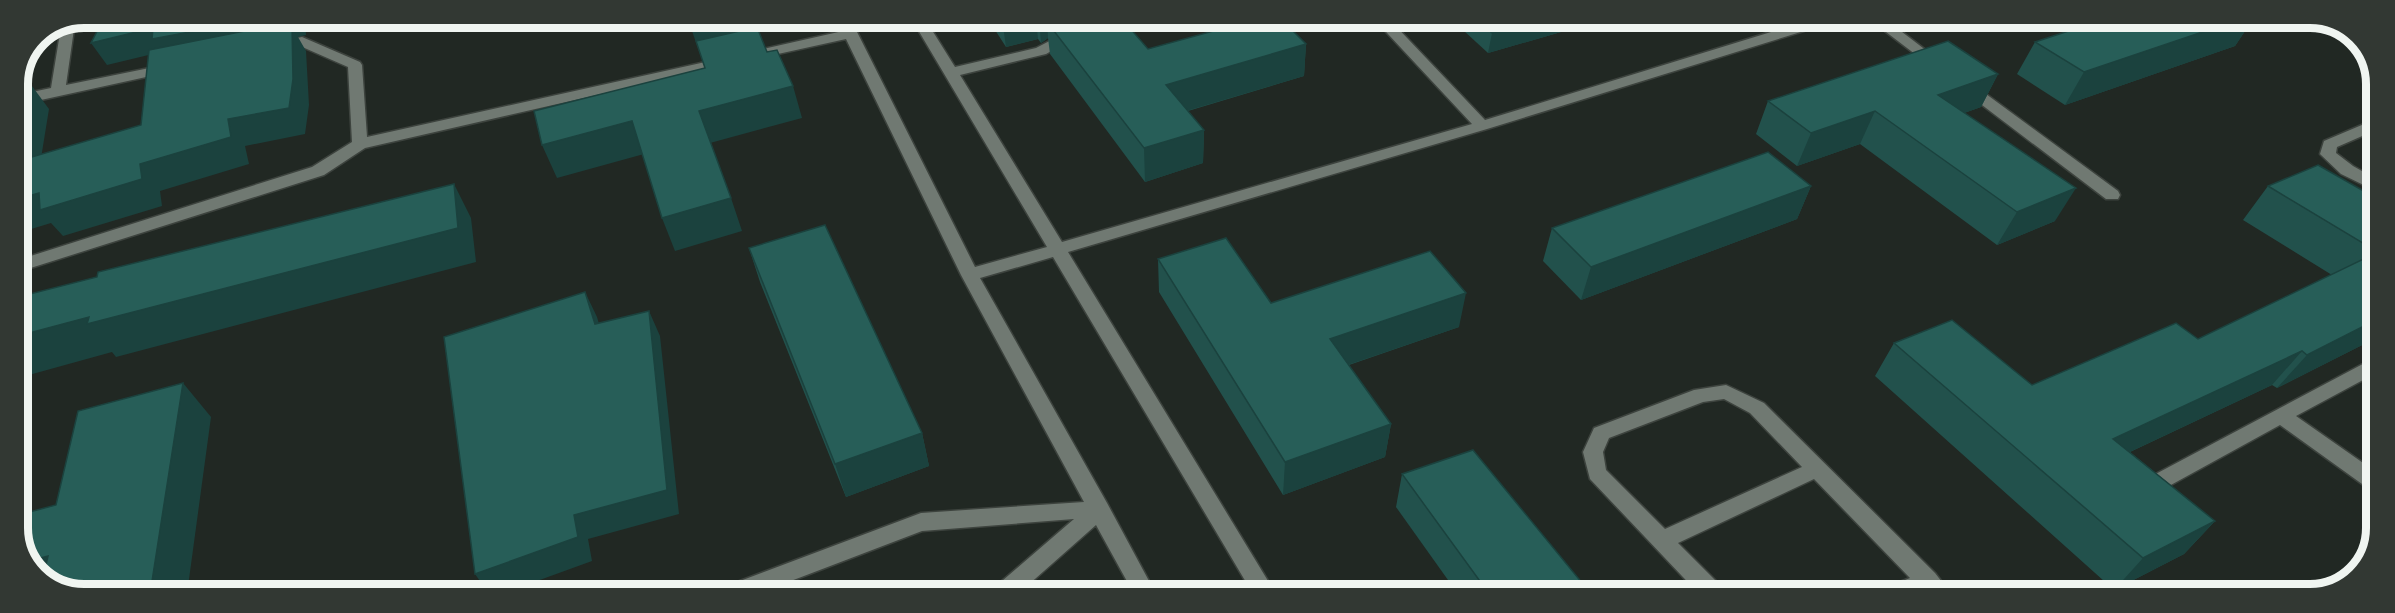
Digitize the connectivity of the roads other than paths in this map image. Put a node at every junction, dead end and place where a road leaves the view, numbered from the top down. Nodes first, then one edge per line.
1 (838, 28) edge
2 (847, 28) edge
3 (924, 28) edge
4 (1389, 28) edge
5 (1802, 28) edge
6 (1887, 28) edge
7 (1079, 29) edge
8 (68, 32) edge
9 (267, 48) edge
10 (186, 65) edge
11 (952, 72) junction
12 (58, 91) junction
13 (28, 98) edge
14 (1482, 126) junction
15 (2366, 128) edge
16 (360, 144) junction
17 (2366, 180) edge
18 (2112, 195) dead end
19 (1057, 251) junction
20 (28, 263) edge
21 (970, 275) junction
22 (2366, 369) edge
23 (2281, 416) junction
24 (1817, 470) junction
25 (2366, 476) edge
26 (2135, 494) edge
27 (1100, 509) junction
28 (1663, 540) junction
29 (758, 584) edge
30 (1014, 584) edge
31 (1140, 584) edge
32 (1259, 584) edge
33 (1705, 584) edge
34 (1931, 584) edge

1 - 16 street
2 - 21 street
3 - 11 street
4 - 14 street
5 - 14 street
6 - 18 street
7 - 11 street
8 - 12 street
9 - 16 street
10 - 12 street
11 - 19 street
12 - 13 street
14 - 19 street
15 - 17 street
16 - 20 street
19 - 21 street
19 - 32 street
21 - 27 street
22 - 23 street
23 - 25 street
23 - 26 street
24 - 28 street
24 - 28 street
24 - 34 street
27 - 29 street
27 - 30 street
27 - 31 street
28 - 33 street

